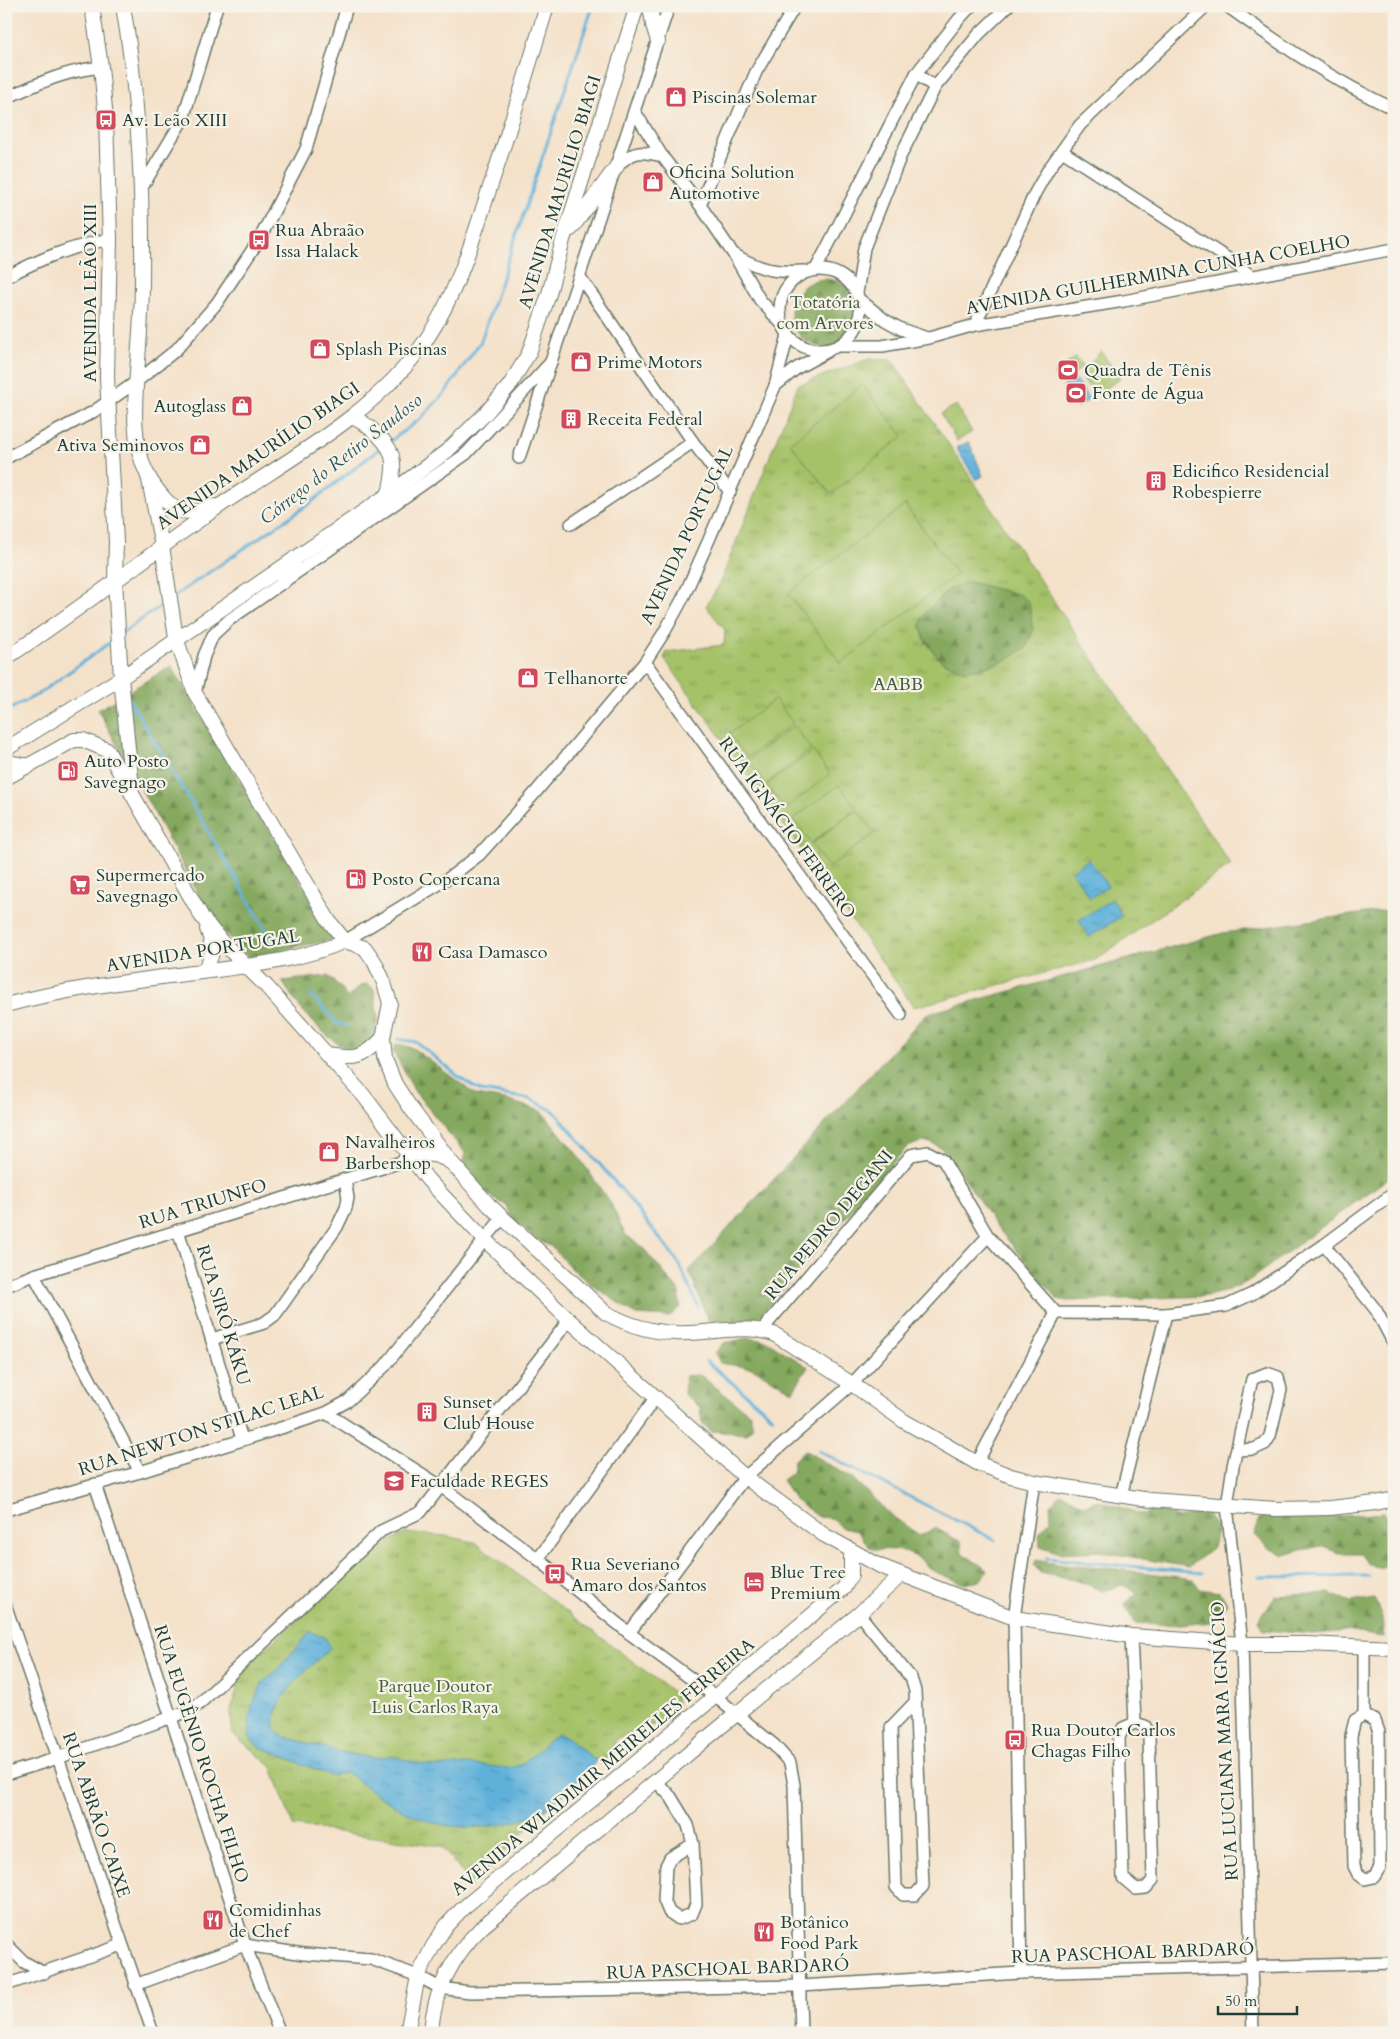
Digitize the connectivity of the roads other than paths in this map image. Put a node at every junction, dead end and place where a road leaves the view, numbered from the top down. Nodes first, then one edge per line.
1 (92, 6) edge
2 (123, 6) edge
3 (217, 6) edge
4 (347, 6) edge
5 (547, 6) edge
6 (637, 6) edge
7 (650, 6) edge
8 (669, 6) edge
9 (795, 6) edge
10 (971, 6) edge
11 (1008, 6) edge
12 (1206, 6) edge
13 (1227, 6) edge
14 (658, 41) junction
15 (101, 67) junction
16 (916, 74) junction
17 (935, 87) junction
18 (6, 98) edge
19 (1394, 109) edge
20 (635, 112) junction
21 (1062, 151) junction
22 (662, 156) junction
23 (617, 166) junction
24 (141, 189) junction
25 (700, 205) junction
26 (110, 239) junction
27 (563, 240) junction
28 (1394, 249) edge
29 (734, 255) junction
30 (1230, 260) junction
31 (812, 270) junction
32 (1250, 276) junction
33 (6, 277) edge
34 (580, 277) junction
35 (1234, 278) junction
36 (858, 297) junction
37 (782, 324) junction
38 (975, 325) junction
39 (788, 335) junction
40 (929, 338) junction
41 (835, 348) junction
42 (551, 362) junction
43 (136, 382) junction
44 (775, 386) junction
45 (108, 400) junction
46 (352, 417) junction
47 (694, 442) junction
48 (6, 458) edge
49 (519, 458) dead end
50 (148, 475) junction
51 (730, 492) junction
52 (388, 494) junction
53 (222, 504) junction
54 (571, 524) dead end
55 (162, 546) junction
56 (296, 558) junction
57 (115, 581) junction
58 (283, 582) junction
59 (227, 622) junction
60 (176, 638) junction
61 (6, 658) edge
62 (644, 662) junction
63 (121, 678) junction
64 (195, 693) junction
65 (6, 749) edge
66 (6, 762) edge
67 (29, 766) junction
68 (6, 778) edge
69 (133, 794) junction
70 (202, 916) junction
71 (345, 941) junction
72 (246, 966) junction
73 (202, 972) junction
74 (6, 1005) edge
75 (901, 1014) dead end
76 (383, 1038) junction
77 (328, 1055) junction
78 (411, 1159) junction
79 (451, 1162) junction
80 (345, 1179) junction
81 (1394, 1193) edge
82 (502, 1218) junction
83 (178, 1230) junction
84 (988, 1236) junction
85 (484, 1239) junction
86 (1324, 1245) junction
87 (34, 1275) junction
88 (6, 1286) edge
89 (1056, 1313) junction
90 (1166, 1314) junction
91 (569, 1320) junction
92 (762, 1330) junction
93 (212, 1339) junction
94 (1394, 1344) edge
95 (852, 1384) junction
96 (656, 1397) junction
97 (326, 1413) junction
98 (242, 1439) junction
99 (1237, 1450) junction
100 (977, 1463) junction
101 (140, 1472) junction
102 (745, 1477) junction
103 (1034, 1482) junction
104 (95, 1484) junction
105 (442, 1487) junction
106 (1121, 1496) junction
107 (1394, 1499) edge
108 (1227, 1506) junction
109 (6, 1510) edge
110 (851, 1551) junction
111 (538, 1559) junction
112 (900, 1574) junction
113 (6, 1608) edge
114 (859, 1614) junction
115 (1014, 1618) junction
116 (629, 1633) junction
117 (1132, 1636) junction
118 (1242, 1644) junction
119 (1364, 1646) junction
120 (1394, 1648) edge
121 (716, 1697) junction
122 (915, 1702) junction
123 (736, 1714) junction
124 (1364, 1715) junction
125 (171, 1717) junction
126 (1135, 1723) junction
127 (58, 1758) junction
128 (6, 1774) edge
129 (656, 1781) junction
130 (692, 1844) junction
131 (6, 1944) edge
132 (122, 1944) junction
133 (245, 1945) junction
134 (1394, 1963) edge
135 (1252, 1968) junction
136 (44, 1973) junction
137 (1021, 1973) junction
138 (418, 1976) junction
139 (6, 1985) edge
140 (135, 1985) junction
141 (800, 1986) junction
142 (440, 1988) junction
143 (153, 2033) edge
144 (280, 2033) edge
145 (407, 2033) edge
146 (430, 2033) edge
147 (801, 2033) edge
148 (1253, 2033) edge

1 - 15 main road, AVENIDA LEÃO XIII
2 - 24 main road
3 - 24 street
4 - 43 street
5 - 46 main road, AVENIDA MAURÍLIO BIAGI
6 - 27 main road, AVENIDA MAURÍLIO BIAGI
7 - 14 main road
8 - 14 street
9 - 25 street
10 - 16 street
11 - 17 street
12 - 21 street
13 - 19 street
14 - 20 street
15 - 18 street
15 - 26 main road, AVENIDA LEÃO XIII
16 - 17 street
16 - 31 street
17 - 36 street
20 - 22 street
20 - 23 street
21 - 30 street
21 - 38 street
22 - 23 street
22 - 25 street
23 - 27 main road
23 - 34 street
24 - 43 main road
25 - 29 street
26 - 33 street
26 - 45 main road, AVENIDA LEÃO XIII
27 - 52 main road, AVENIDA MAURÍLIO BIAGI
28 - 32 street, AVENIDA GUILHERMINA CUNHA COELHO
29 - 31 street
29 - 37 street
30 - 32 street
30 - 35 street
31 - 36 street
31 - 37 street
32 - 35 street, AVENIDA GUILHERMINA CUNHA COELHO
34 - 42 street
34 - 47 street
35 - 38 street, AVENIDA GUILHERMINA CUNHA COELHO
36 - 40 street
36 - 41 street
37 - 39 street
38 - 40 street, AVENIDA GUILHERMINA CUNHA COELHO
39 - 41 street
39 - 44 street, AVENIDA PORTUGAL
40 - 41 street, AVENIDA GUILHERMINA CUNHA COELHO
41 - 44 street, AVENIDA PORTUGAL
42 - 49 street
42 - 58 street, AVENIDA MAURÍLIO BIAGI
43 - 45 street
43 - 50 main road
44 - 51 street, AVENIDA PORTUGAL
45 - 48 street
45 - 57 main road, AVENIDA LEÃO XIII
46 - 52 main road
46 - 53 main road, AVENIDA MAURÍLIO BIAGI
47 - 51 street
47 - 54 street
50 - 53 main road
50 - 55 main road
51 - 62 street, AVENIDA PORTUGAL
52 - 56 main road, AVENIDA MAURÍLIO BIAGI
53 - 55 main road, AVENIDA MAURÍLIO BIAGI
55 - 57 main road, AVENIDA MAURÍLIO BIAGI
55 - 60 main road
56 - 58 main road
56 - 60 main road, AVENIDA MAURÍLIO BIAGI
57 - 61 main road, AVENIDA MAURÍLIO BIAGI
57 - 63 main road, AVENIDA LEÃO XIII
58 - 59 street, AVENIDA MAURÍLIO BIAGI
59 - 60 street, AVENIDA MAURÍLIO BIAGI
59 - 64 street, AVENIDA MAURÍLIO BIAGI
60 - 63 main road, AVENIDA MAURÍLIO BIAGI
60 - 64 main road
62 - 71 street, AVENIDA PORTUGAL
62 - 75 street, RUA IGNÁCIO FERRERO
63 - 65 main road, AVENIDA MAURÍLIO BIAGI
63 - 69 main road, AVENIDA LEÃO XIII
64 - 71 main road
66 - 67 main road
67 - 68 main road
67 - 69 main road
69 - 70 main road
70 - 72 main road
70 - 73 main road
71 - 72 main road, AVENIDA PORTUGAL
71 - 76 main road
72 - 73 main road, AVENIDA PORTUGAL
72 - 77 main road
73 - 74 main road, AVENIDA PORTUGAL
76 - 77 main road
76 - 79 main road
77 - 78 main road
78 - 79 main road
78 - 80 street, RUA TRIUNFO
78 - 85 main road
79 - 82 main road
80 - 83 street, RUA TRIUNFO
80 - 93 street
81 - 86 street
82 - 85 street, RUA NEWTON STILAC LEAL
82 - 92 main road
83 - 87 street, RUA TRIUNFO
83 - 93 street, RUA SIRÓ KÁKU
84 - 89 street
84 - 92 street, RUA PEDRO DEGANI
84 - 95 street
85 - 91 main road
85 - 97 street, RUA NEWTON STILAC LEAL
86 - 90 street
86 - 94 street
87 - 88 street, RUA TRIUNFO
87 - 101 street
89 - 90 street
89 - 100 street
90 - 106 street
91 - 96 main road
91 - 105 street
92 - 95 main road
93 - 98 street, RUA SIRÓ KÁKU
95 - 100 main road
95 - 102 street
96 - 102 main road
96 - 111 street
97 - 98 street, RUA NEWTON STILAC LEAL
97 - 105 street
98 - 101 street, RUA NEWTON STILAC LEAL
99 - 99 street, RUA LUCIANA MARA IGNÁCIO
99 - 108 street, RUA LUCIANA MARA IGNÁCIO
100 - 103 main road
101 - 104 street, RUA NEWTON STILAC LEAL
102 - 110 main road
102 - 116 street
103 - 106 main road
103 - 115 street
104 - 109 street, RUA NEWTON STILAC LEAL
104 - 125 street, RUA EUGÊNIO ROCHA FILHO
105 - 111 street
105 - 125 street
106 - 108 main road
107 - 108 main road
108 - 118 street, RUA LUCIANA MARA IGNÁCIO
110 - 112 main road
110 - 121 main road, AVENIDA WLADIMIR MEIRELLES FERREIRA
111 - 116 street
112 - 114 main road
112 - 115 main road
113 - 127 street, RUA ABRÃO CAIXE
114 - 122 street
114 - 123 main road
115 - 117 main road
115 - 137 street
116 - 121 street
117 - 118 main road
117 - 126 street
118 - 119 main road
118 - 135 street, RUA LUCIANA MARA IGNÁCIO
119 - 120 main road
119 - 124 street
121 - 123 street
121 - 138 main road, AVENIDA WLADIMIR MEIRELLES FERREIRA
122 - 122 street
123 - 129 main road
123 - 141 street
124 - 124 street
125 - 127 street
125 - 133 street, RUA EUGÊNIO ROCHA FILHO
126 - 126 street
127 - 128 street
127 - 132 street, RUA ABRÃO CAIXE
129 - 130 street
129 - 142 main road
130 - 130 street
131 - 136 street
132 - 136 street
132 - 140 street, RUA ABRÃO CAIXE
133 - 138 street, RUA PASCHOAL BARDARÓ
133 - 140 street, RUA PASCHOAL BARDARÓ
133 - 144 street, RUA EUGÊNIO ROCHA FILHO
134 - 135 street, RUA PASCHOAL BARDARÓ
135 - 137 street, RUA PASCHOAL BARDARÓ
135 - 148 street, RUA LUCIANA MARA IGNÁCIO
136 - 139 street
137 - 141 street, RUA PASCHOAL BARDARÓ
138 - 142 street, RUA PASCHOAL BARDARÓ
138 - 145 main road, AVENIDA WLADIMIR MEIRELLES FERREIRA
140 - 143 street, RUA ABRÃO CAIXE
141 - 142 street, RUA PASCHOAL BARDARÓ
141 - 147 street
142 - 146 main road

